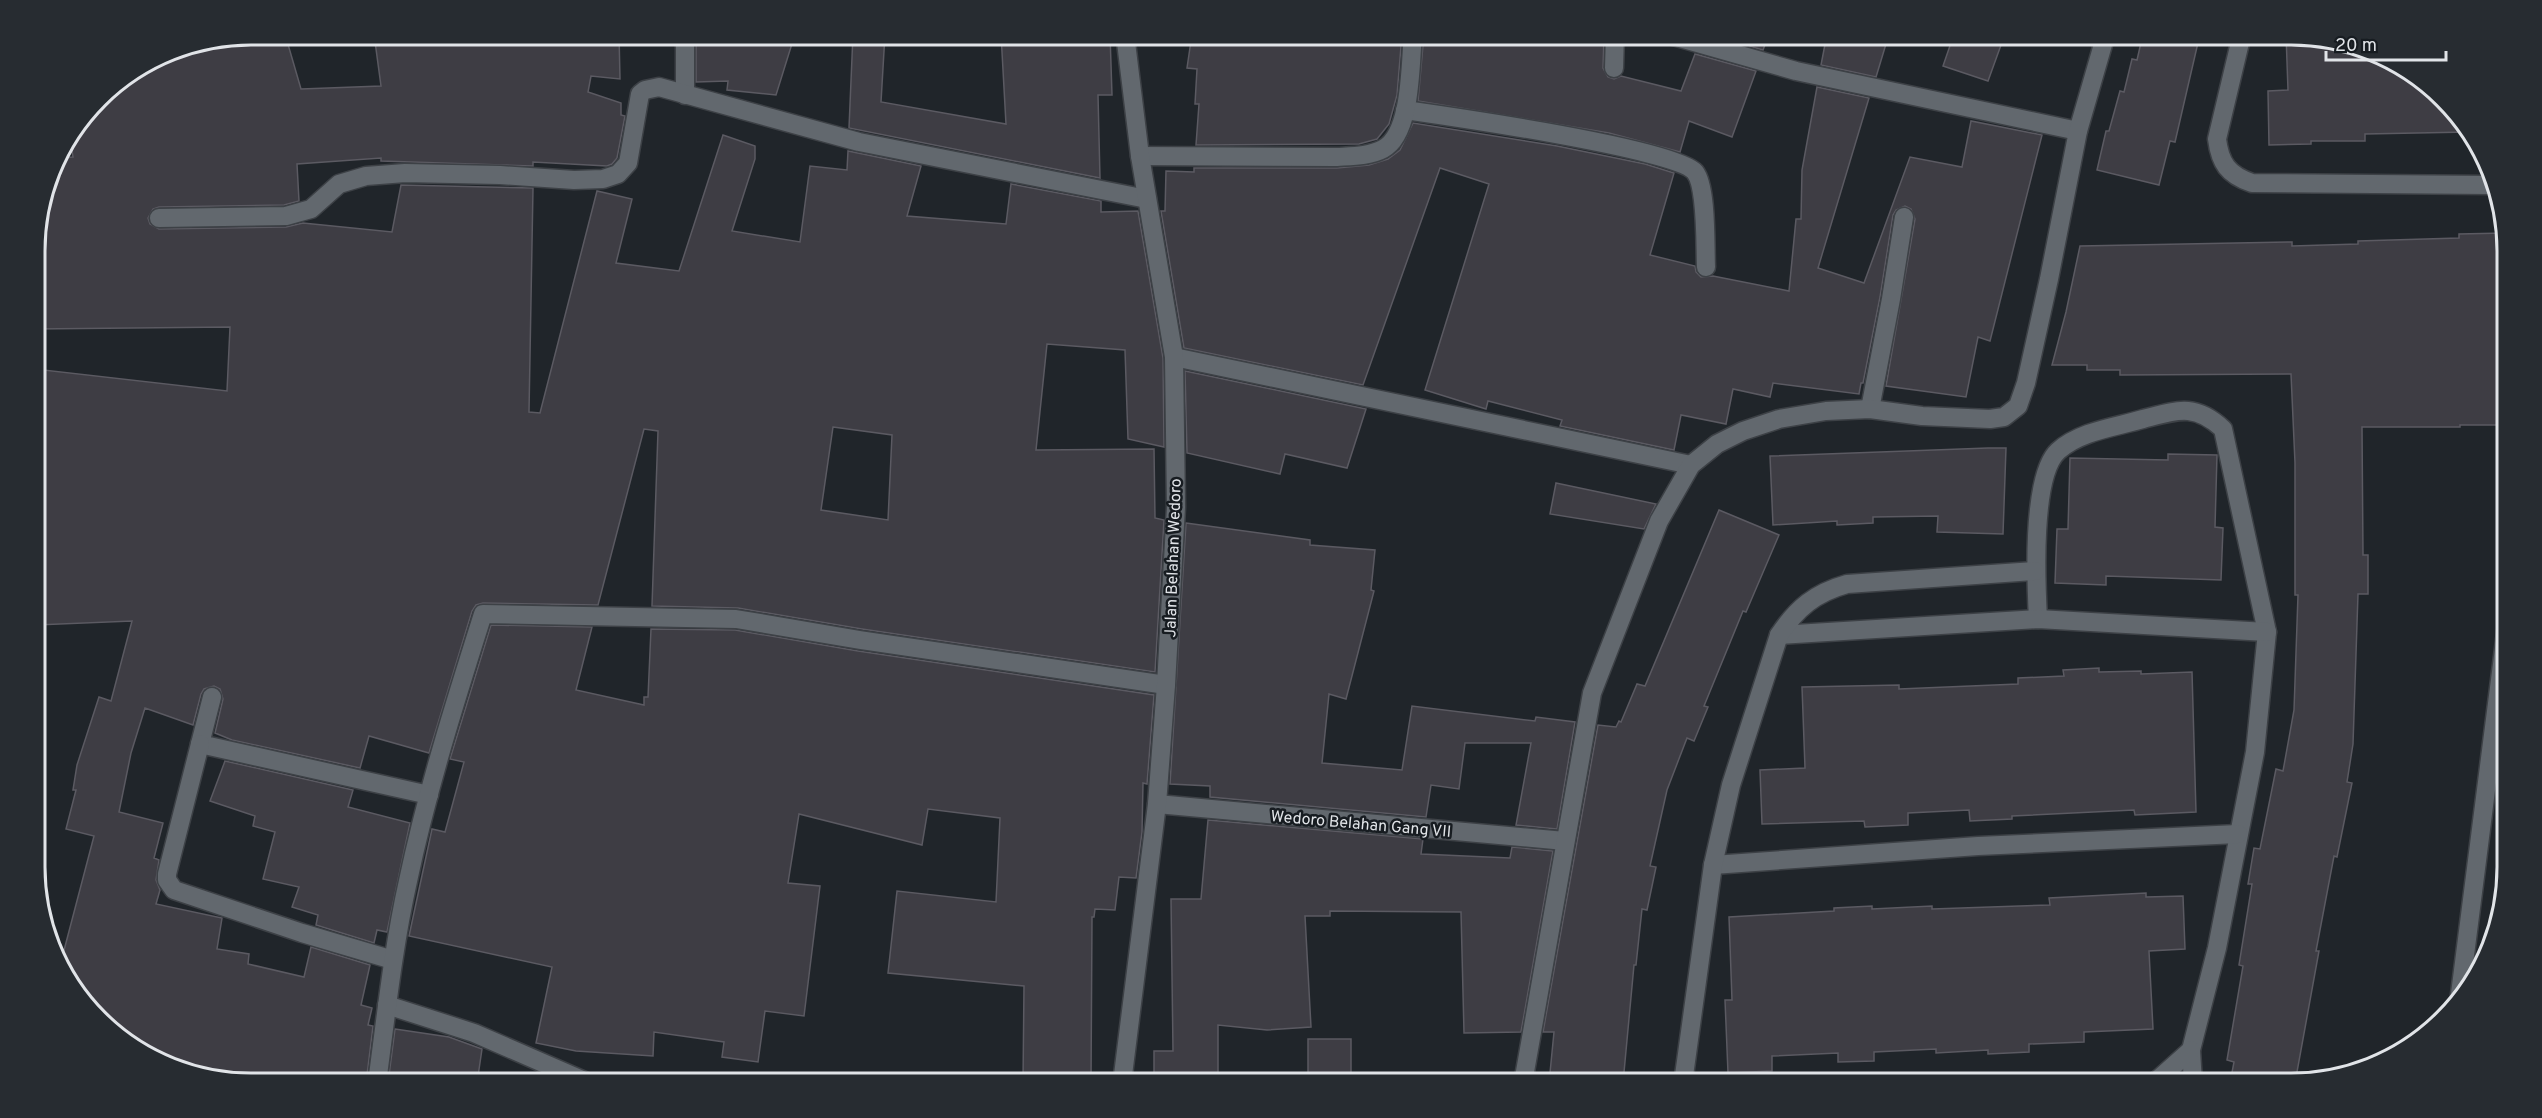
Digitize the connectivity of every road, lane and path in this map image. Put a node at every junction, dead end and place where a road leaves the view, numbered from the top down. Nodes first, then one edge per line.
1 (685, 45) edge
2 (1126, 45) edge
3 (1412, 45) edge
4 (1615, 45) edge
5 (1705, 45) edge
6 (2103, 45) edge
7 (2239, 45) edge
8 (1614, 68) dead end
9 (685, 95) junction
10 (1405, 110) junction
11 (2078, 132) junction
12 (1140, 156) junction
13 (2486, 185) edge
14 (1147, 199) junction
15 (1904, 217) dead end
16 (159, 218) dead end
17 (1706, 267) dead end
18 (1174, 357) junction
19 (1870, 409) junction
20 (1691, 465) junction
21 (2035, 571) junction
22 (2038, 619) junction
23 (2267, 632) junction
24 (1779, 635) junction
25 (1166, 686) junction
26 (212, 697) dead end
27 (2497, 704) edge
28 (200, 744) junction
29 (429, 795) junction
30 (1156, 804) junction
31 (2238, 834) junction
32 (1565, 841) junction
33 (1713, 865) junction
34 (393, 960) junction
35 (2461, 983) edge
36 (387, 1005) junction
37 (2191, 1050) junction
38 (378, 1073) edge
39 (566, 1073) edge
40 (1123, 1073) edge
41 (1525, 1073) edge
42 (1684, 1073) edge
43 (2165, 1073) edge
44 (2192, 1073) edge

1 - 9 street
2 - 12 street, Jalan Belahan Wedoro
3 - 10 street
4 - 8 street
5 - 11 street
6 - 11 street
7 - 13 street
9 - 14 street
9 - 16 street
10 - 12 street
10 - 17 street
11 - 19 street
12 - 14 street, Jalan Belahan Wedoro
14 - 18 street, Jalan Belahan Wedoro
15 - 19 street
18 - 20 street
18 - 25 street, Jalan Belahan Wedoro
19 - 20 street
20 - 32 street
21 - 22 street
21 - 23 street
21 - 24 street
22 - 23 street
22 - 24 street
23 - 31 street
24 - 33 street
25 - 29 street
25 - 30 street, Jalan Belahan Wedoro
26 - 28 street
27 - 35 street
28 - 29 street
28 - 34 street
29 - 34 street
30 - 32 street, Wedoro Belahan Gang VII
30 - 40 street, Jalan Belahan Wedoro
31 - 33 street
31 - 37 street
32 - 41 street
33 - 42 street
34 - 36 street
36 - 38 street
36 - 39 street
37 - 43 street
37 - 44 street

